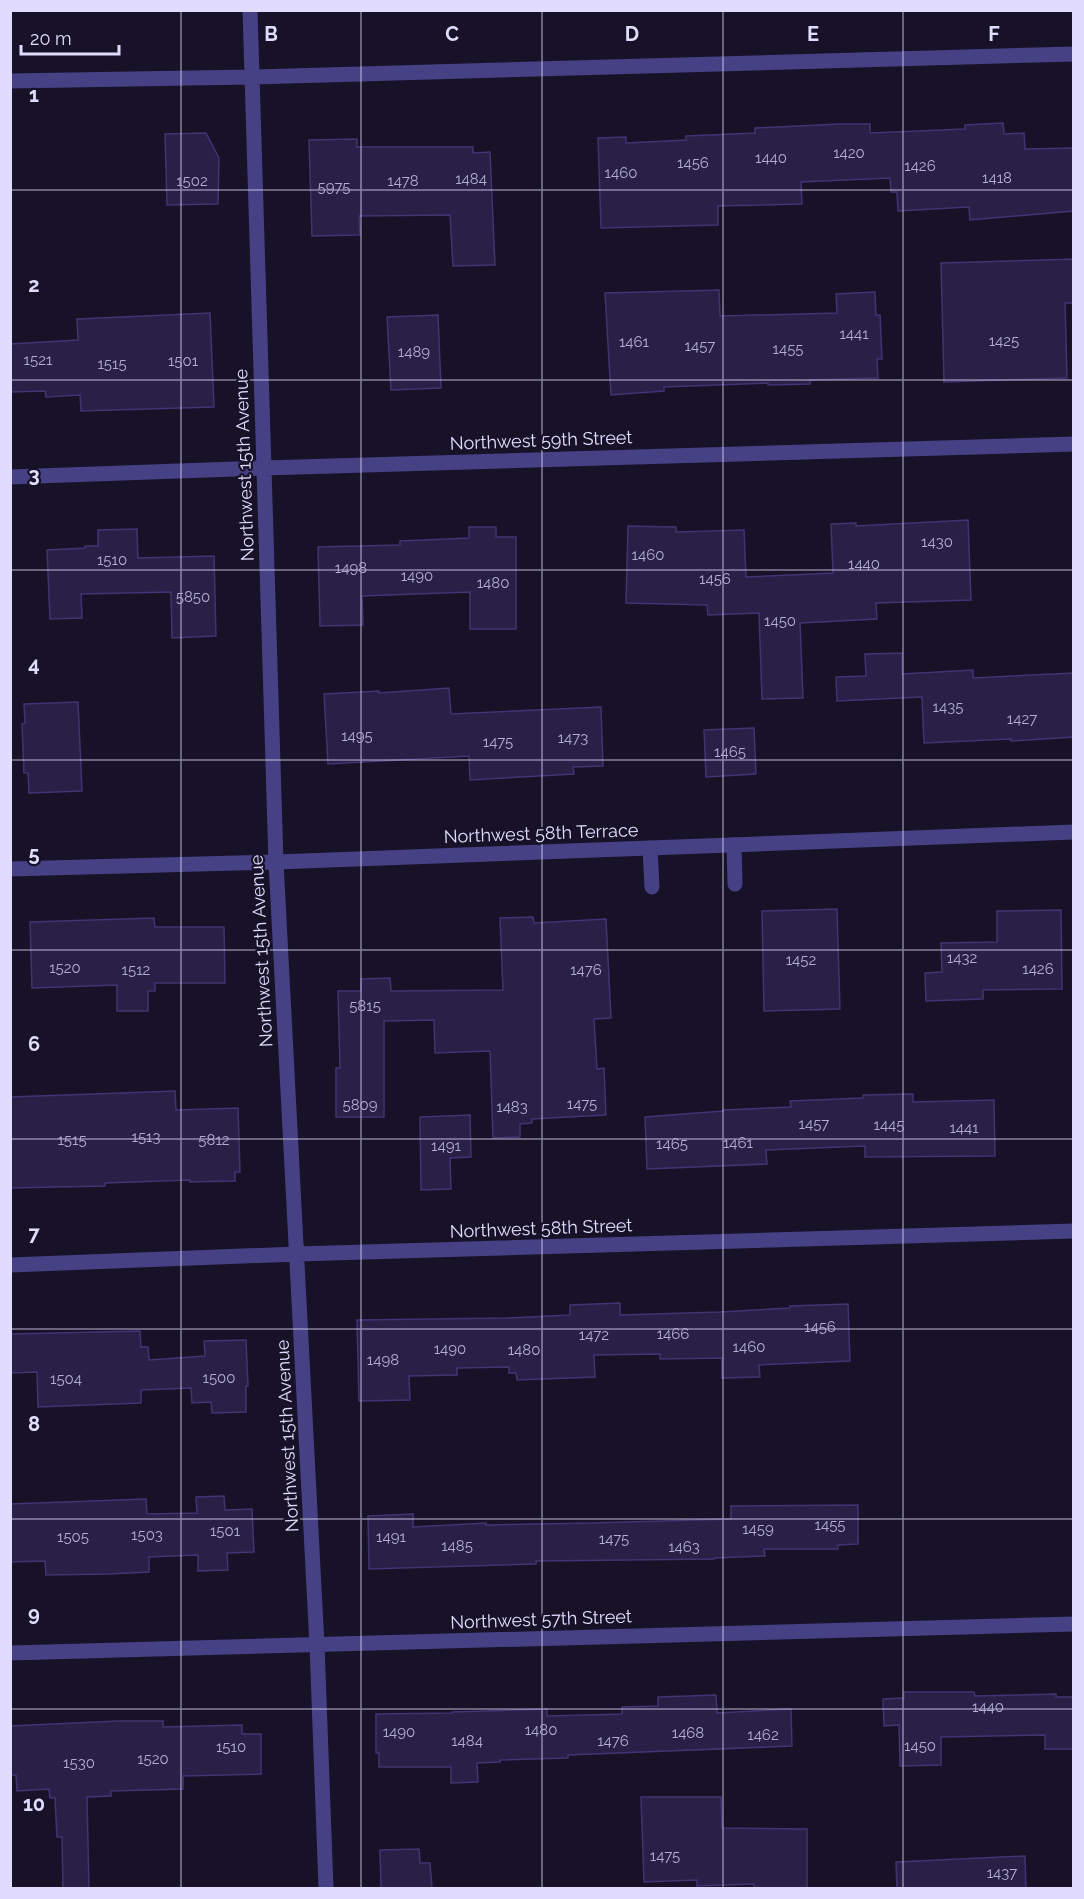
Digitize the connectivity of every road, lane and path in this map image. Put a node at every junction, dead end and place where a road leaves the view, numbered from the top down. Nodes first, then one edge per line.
1 (250, 10) edge
2 (1074, 54) edge
3 (251, 76) junction
4 (10, 81) edge
5 (1074, 444) edge
6 (264, 468) junction
7 (10, 477) edge
8 (1074, 832) edge
9 (734, 845) junction
10 (650, 848) junction
11 (276, 862) junction
12 (10, 869) edge
13 (735, 884) dead end
14 (652, 888) dead end
15 (1074, 1231) edge
16 (297, 1254) junction
17 (10, 1265) edge
18 (1074, 1624) edge
19 (318, 1645) junction
20 (10, 1653) edge
21 (326, 1888) edge

1 - 3 street, Northwest 15th Avenue
2 - 3 street
3 - 4 street
3 - 6 street, Northwest 15th Avenue
5 - 6 street, Northwest 59th Street
6 - 7 street, Northwest 59th Street
6 - 11 street, Northwest 15th Avenue
8 - 9 street, Northwest 58th Terrace
9 - 10 street, Northwest 58th Terrace
9 - 13 street
10 - 11 street, Northwest 58th Terrace
10 - 14 street
11 - 12 street, Northwest 58th Terrace
11 - 16 street, Northwest 15th Avenue
15 - 16 street, Northwest 58th Street
16 - 17 street, Northwest 58th Street
16 - 19 street, Northwest 15th Avenue
18 - 19 street, Northwest 57th Street
19 - 20 street, Northwest 57th Street
19 - 21 street, Northwest 15th Avenue

